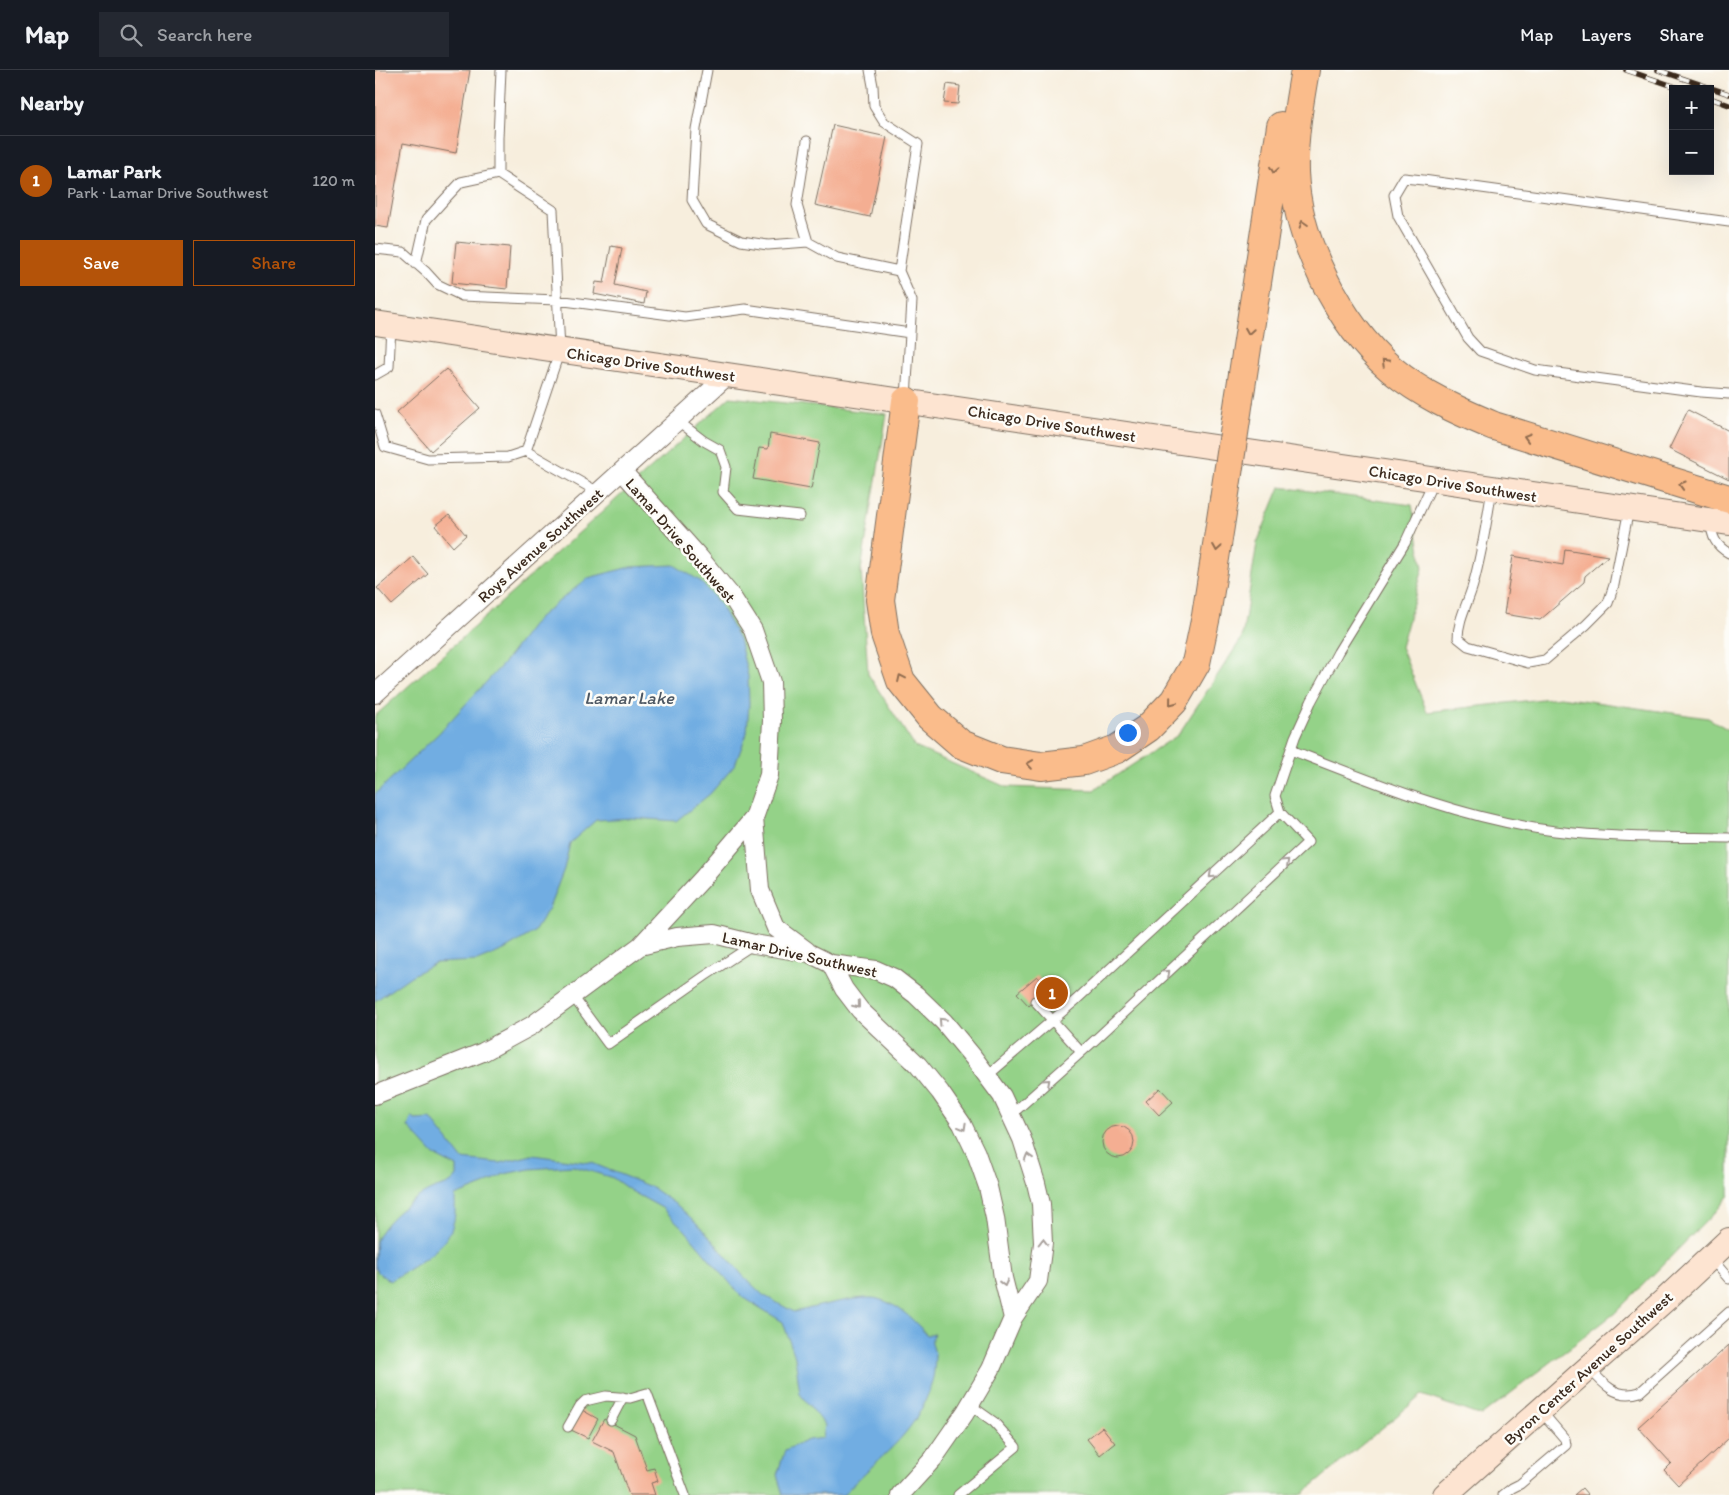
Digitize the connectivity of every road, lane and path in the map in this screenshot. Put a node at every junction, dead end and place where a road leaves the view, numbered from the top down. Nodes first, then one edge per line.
1 (501, 70) edge
2 (707, 70) edge
3 (870, 70) edge
4 (1289, 70) edge
5 (1305, 70) edge
6 (807, 141) dead end
7 (498, 174) junction
8 (1729, 222) edge
9 (808, 242) junction
10 (375, 248) edge
11 (416, 264) junction
12 (899, 272) junction
13 (557, 300) junction
14 (383, 324) edge
15 (910, 333) junction
16 (560, 350) junction
17 (375, 375) edge
18 (728, 375) junction
19 (1729, 394) edge
20 (906, 401) junction
21 (375, 414) edge
22 (678, 421) junction
23 (526, 451) junction
24 (622, 471) junction
25 (1435, 480) junction
26 (1492, 489) junction
27 (598, 492) junction
28 (1729, 499) edge
29 (1629, 509) junction
30 (800, 516) dead end
31 (1720, 522) edge
32 (1729, 553) edge
33 (375, 694) edge
34 (1291, 750) junction
35 (1280, 812) junction
36 (754, 818) junction
37 (1729, 838) edge
38 (754, 944) junction
39 (640, 946) junction
40 (809, 953) junction
41 (831, 964) junction
42 (572, 995) junction
43 (1035, 1001) dead end
44 (1052, 1021) junction
45 (1081, 1052) junction
46 (987, 1076) junction
47 (375, 1095) edge
48 (1011, 1115) junction
49 (1729, 1240) edge
50 (1710, 1258) junction
51 (1729, 1278) edge
52 (1729, 1312) edge
53 (1013, 1318) junction
54 (1589, 1368) junction
55 (623, 1398) junction
56 (970, 1405) junction
57 (1541, 1411) junction
58 (611, 1420) dead end
59 (568, 1427) dead end
60 (1449, 1494) edge
61 (685, 1495) edge
62 (900, 1495) edge
63 (958, 1495) edge
64 (1503, 1495) edge

1 - 7 lane
2 - 9 lane
3 - 12 lane
4 -> 20 highway, bridge
28 -> 5 highway
6 - 9 lane
7 - 11 lane
7 - 13 lane
8 - 19 lane
9 - 12 lane
10 - 11 lane
11 - 13 lane
12 - 15 lane
13 - 15 lane
13 - 16 lane
14 - 16 main road, Chicago Drive Southwest
14 - 17 lane
15 - 20 lane
16 - 18 main road, Chicago Drive Southwest
16 - 23 lane
18 - 20 main road, Chicago Drive Southwest
18 - 22 street, Roys Avenue Southwest
20 - 25 main road, Chicago Drive Southwest
21 - 23 lane
22 - 24 street, Roys Avenue Southwest
22 - 30 lane
23 - 27 lane
24 - 27 street, Roys Avenue Southwest
24 - 36 street, Lamar Drive Southwest
25 - 26 main road, Chicago Drive Southwest
25 - 34 lane
26 - 29 main road, Chicago Drive Southwest
26 - 29 lane
27 - 33 street, Roys Avenue Southwest
29 - 31 main road, Chicago Drive Southwest
31 - 32 lane
34 - 35 lane
34 - 37 lane
35 -> 44 lane
45 -> 35 lane
36 - 39 street, Lamar Drive Southwest
36 - 40 street
38 - 39 street, Lamar Drive Southwest
38 - 40 street, Lamar Drive Southwest
38 - 42 lane
39 - 42 street, Lamar Drive Southwest
40 - 41 street, Lamar Drive Southwest
46 -> 41 street, Lamar Drive Southwest
41 -> 53 street
42 - 47 street, Lamar Drive Southwest
43 - 44 lane
44 - 45 lane
44 - 46 lane
48 -> 45 lane
46 - 48 street, Lamar Drive Southwest
53 -> 48 street, Lamar Drive Southwest
49 - 50 main road, Byron Center Avenue Southwest
50 - 51 lane
50 - 54 main road, Byron Center Avenue Southwest
52 - 54 lane
53 - 56 street, Lamar Drive Southwest
54 - 57 main road, Byron Center Avenue Southwest
55 - 58 lane
55 - 59 lane
55 - 61 lane
56 - 62 street, Lamar Drive Southwest
56 - 63 lane
57 - 60 main road, Byron Center Avenue Southwest
57 - 64 lane

